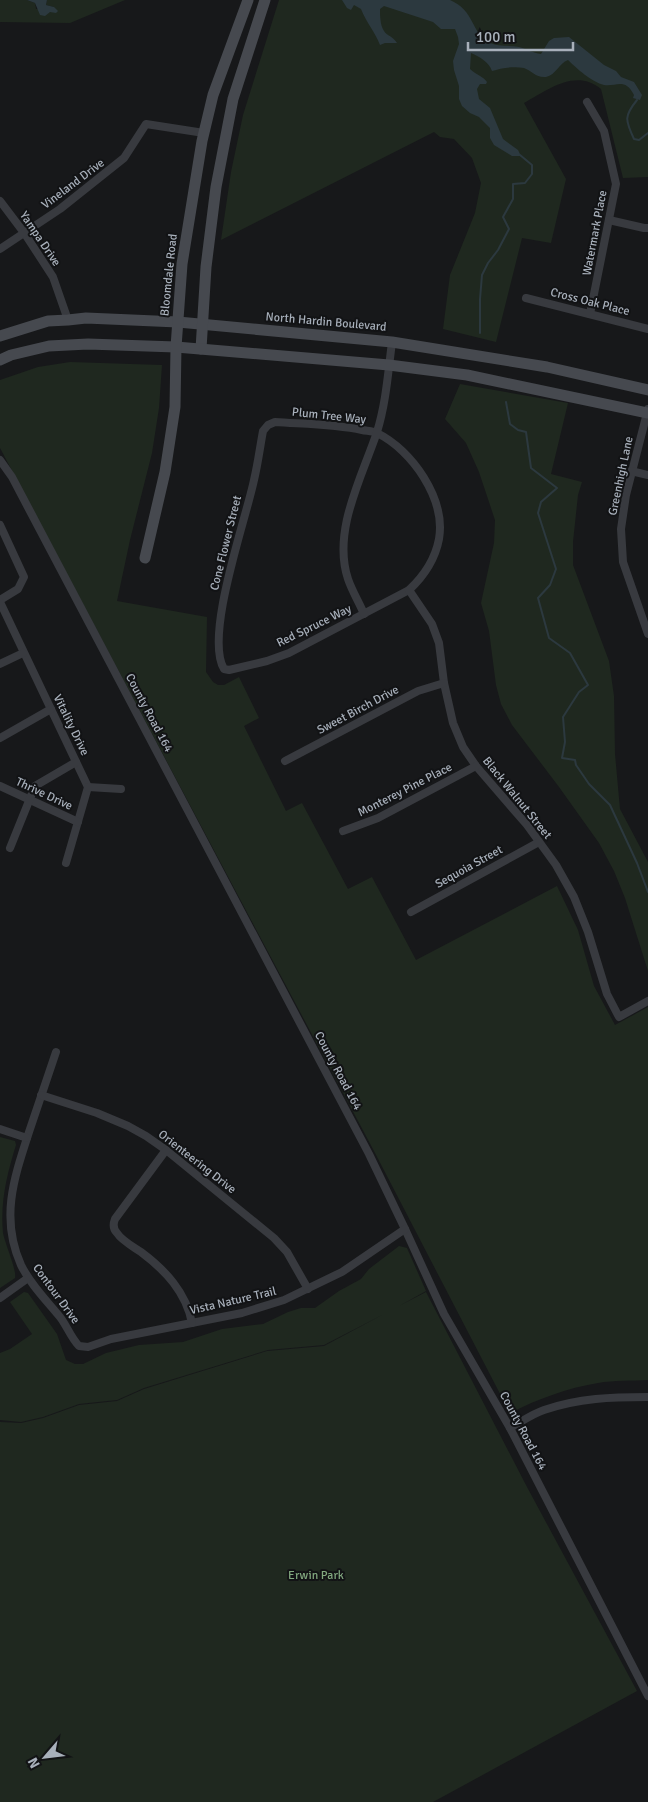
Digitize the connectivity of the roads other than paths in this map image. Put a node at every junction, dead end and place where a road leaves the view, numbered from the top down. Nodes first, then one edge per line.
1 (248, 0) edge
2 (266, 0) edge
3 (587, 102) dead end
4 (204, 133) junction
5 (0, 201) edge
6 (609, 220) junction
7 (648, 228) edge
8 (25, 234) junction
9 (0, 250) edge
10 (526, 298) dead end
11 (590, 314) junction
12 (68, 320) junction
13 (178, 322) junction
14 (203, 325) junction
15 (648, 329) edge
16 (0, 336) edge
17 (392, 342) junction
18 (176, 347) junction
19 (202, 349) junction
20 (0, 360) edge
21 (389, 365) junction
22 (648, 390) edge
23 (648, 411) edge
24 (268, 425) joint
25 (377, 432) junction
26 (0, 460) edge
27 (631, 471) junction
28 (648, 475) edge
29 (0, 525) edge
30 (145, 558) dead end
31 (409, 590) junction
32 (0, 601) edge
33 (364, 614) junction
34 (648, 634) edge
35 (23, 653) junction
36 (0, 664) edge
37 (224, 669) joint
38 (444, 684) junction
39 (51, 709) junction
40 (0, 738) edge
41 (285, 761) dead end
42 (76, 762) junction
43 (476, 766) junction
44 (0, 786) edge
45 (88, 787) junction
46 (121, 789) dead end
47 (29, 799) junction
48 (78, 822) junction
49 (343, 831) dead end
50 (539, 842) junction
51 (10, 848) dead end
52 (66, 863) dead end
53 (411, 912) dead end
54 (648, 1001) edge
55 (56, 1052) dead end
56 (41, 1096) junction
57 (0, 1129) edge
58 (27, 1138) junction
59 (166, 1150) junction
60 (405, 1229) junction
61 (28, 1278) junction
62 (308, 1289) junction
63 (0, 1298) edge
64 (192, 1322) junction
65 (79, 1346) joint
66 (648, 1397) edge
67 (510, 1428) junction
68 (648, 1696) edge

1 - 4 street, Bloomdale Road
2 - 14 street
3 - 6 street, Watermark Place
4 - 8 street, Vineland Drive
4 - 13 street, Bloomdale Road
5 - 8 street, Yampa Drive
6 - 7 street
6 - 11 street, Watermark Place
8 - 9 street, Vineland Drive
8 - 12 street, Yampa Drive
10 - 11 street, Cross Oak Place
11 - 15 street, Cross Oak Place
12 - 13 street, North Hardin Boulevard
12 - 16 street, North Hardin Boulevard
13 - 14 street, North Hardin Boulevard
13 - 18 street, Bloomdale Road
14 - 17 street, North Hardin Boulevard
14 - 19 street
17 - 21 street
17 - 22 street, North Hardin Boulevard
18 - 19 street
18 - 20 street
18 - 30 street, Bloomdale Road
19 - 21 street
21 - 23 street
21 - 25 street
23 - 27 street, Greenhigh Lane
24 - 25 street, Plum Tree Way
24 - 37 street, Cone Flower Street
25 - 31 street, Plum Tree Way
25 - 33 street
26 - 60 street, County Road 164
27 - 28 street
27 - 34 street, Greenhigh Lane
29 - 32 street
31 - 33 street, Red Spruce Way
31 - 38 street, Black Walnut Street
32 - 35 street, Vitality Drive
33 - 37 street, Red Spruce Way
35 - 36 street
35 - 39 street, Vitality Drive
38 - 41 street, Sweet Birch Drive
38 - 43 street, Black Walnut Street
39 - 40 street
39 - 42 street, Vitality Drive
42 - 45 street, Vitality Drive
42 - 47 street
43 - 49 street, Monterey Pine Place
43 - 50 street, Black Walnut Street
44 - 47 street, Thrive Drive
45 - 46 street
45 - 48 street
47 - 48 street, Thrive Drive
47 - 51 street
48 - 52 street
50 - 53 street, Sequoia Street
50 - 54 street, Black Walnut Street
55 - 56 street, Contour Drive
56 - 58 street, Contour Drive
56 - 59 street, Orienteering Drive
57 - 58 street
58 - 61 street, Contour Drive
59 - 62 street, Orienteering Drive
59 - 64 street
60 - 62 street, Vista Nature Trail
60 - 67 street, County Road 164
61 - 63 street
61 - 65 street, Contour Drive
62 - 64 street, Vista Nature Trail
64 - 65 street, Vista Nature Trail
66 - 67 street
67 - 68 street, County Road 164

